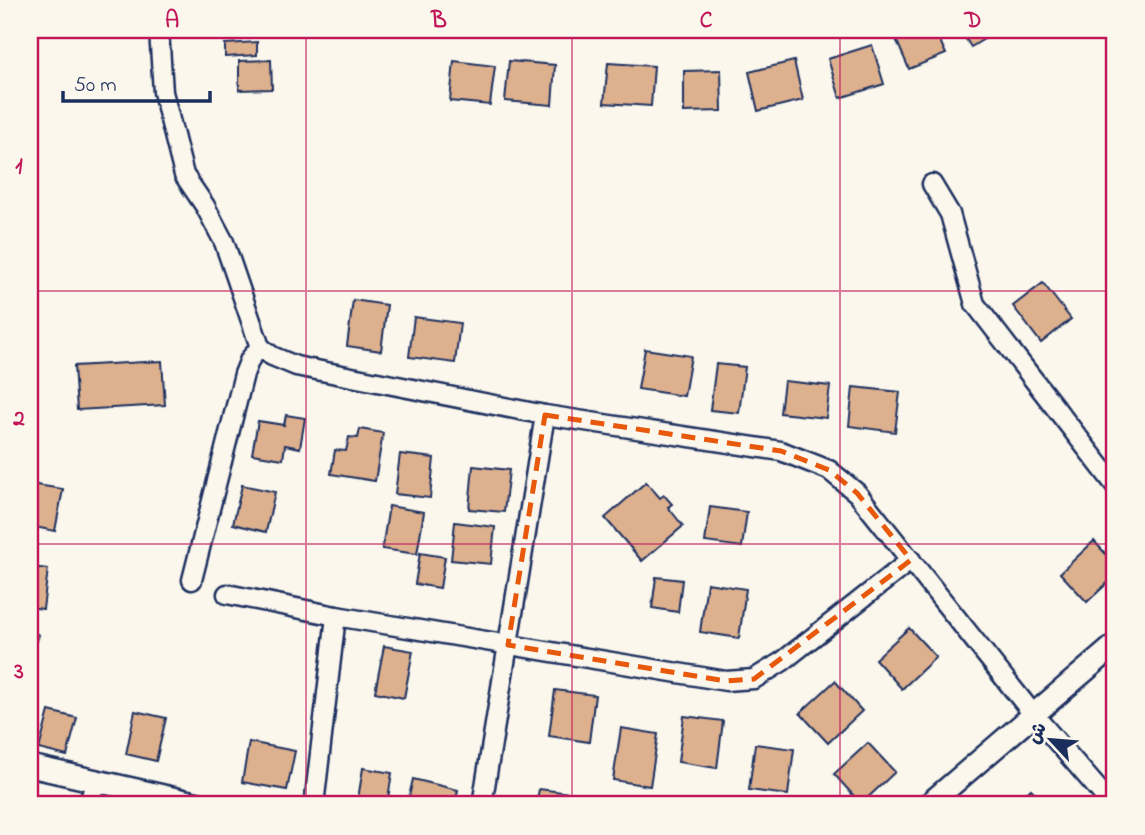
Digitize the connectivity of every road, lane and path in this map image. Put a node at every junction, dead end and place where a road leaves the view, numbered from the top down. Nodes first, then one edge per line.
1 (159, 30) edge
2 (932, 184) dead end
3 (260, 347) junction
4 (545, 415) junction
5 (1115, 485) edge
6 (911, 561) junction
7 (192, 580) dead end
8 (227, 594) dead end
9 (336, 616) junction
10 (508, 645) junction
11 (1115, 645) edge
12 (1033, 714) junction
13 (30, 766) edge
14 (96, 781) junction
15 (88, 805) edge
16 (203, 805) edge
17 (314, 805) edge
18 (482, 805) edge
19 (928, 805) edge
20 (1112, 805) edge

1 - 3 street
2 - 5 street
3 - 4 street
3 - 7 street
4 - 6 street
4 - 10 street
6 - 10 street
6 - 12 street
8 - 9 street
9 - 10 street
9 - 17 street
10 - 18 street
11 - 12 street
12 - 19 street
12 - 20 street
13 - 14 street
14 - 15 street
14 - 16 street

